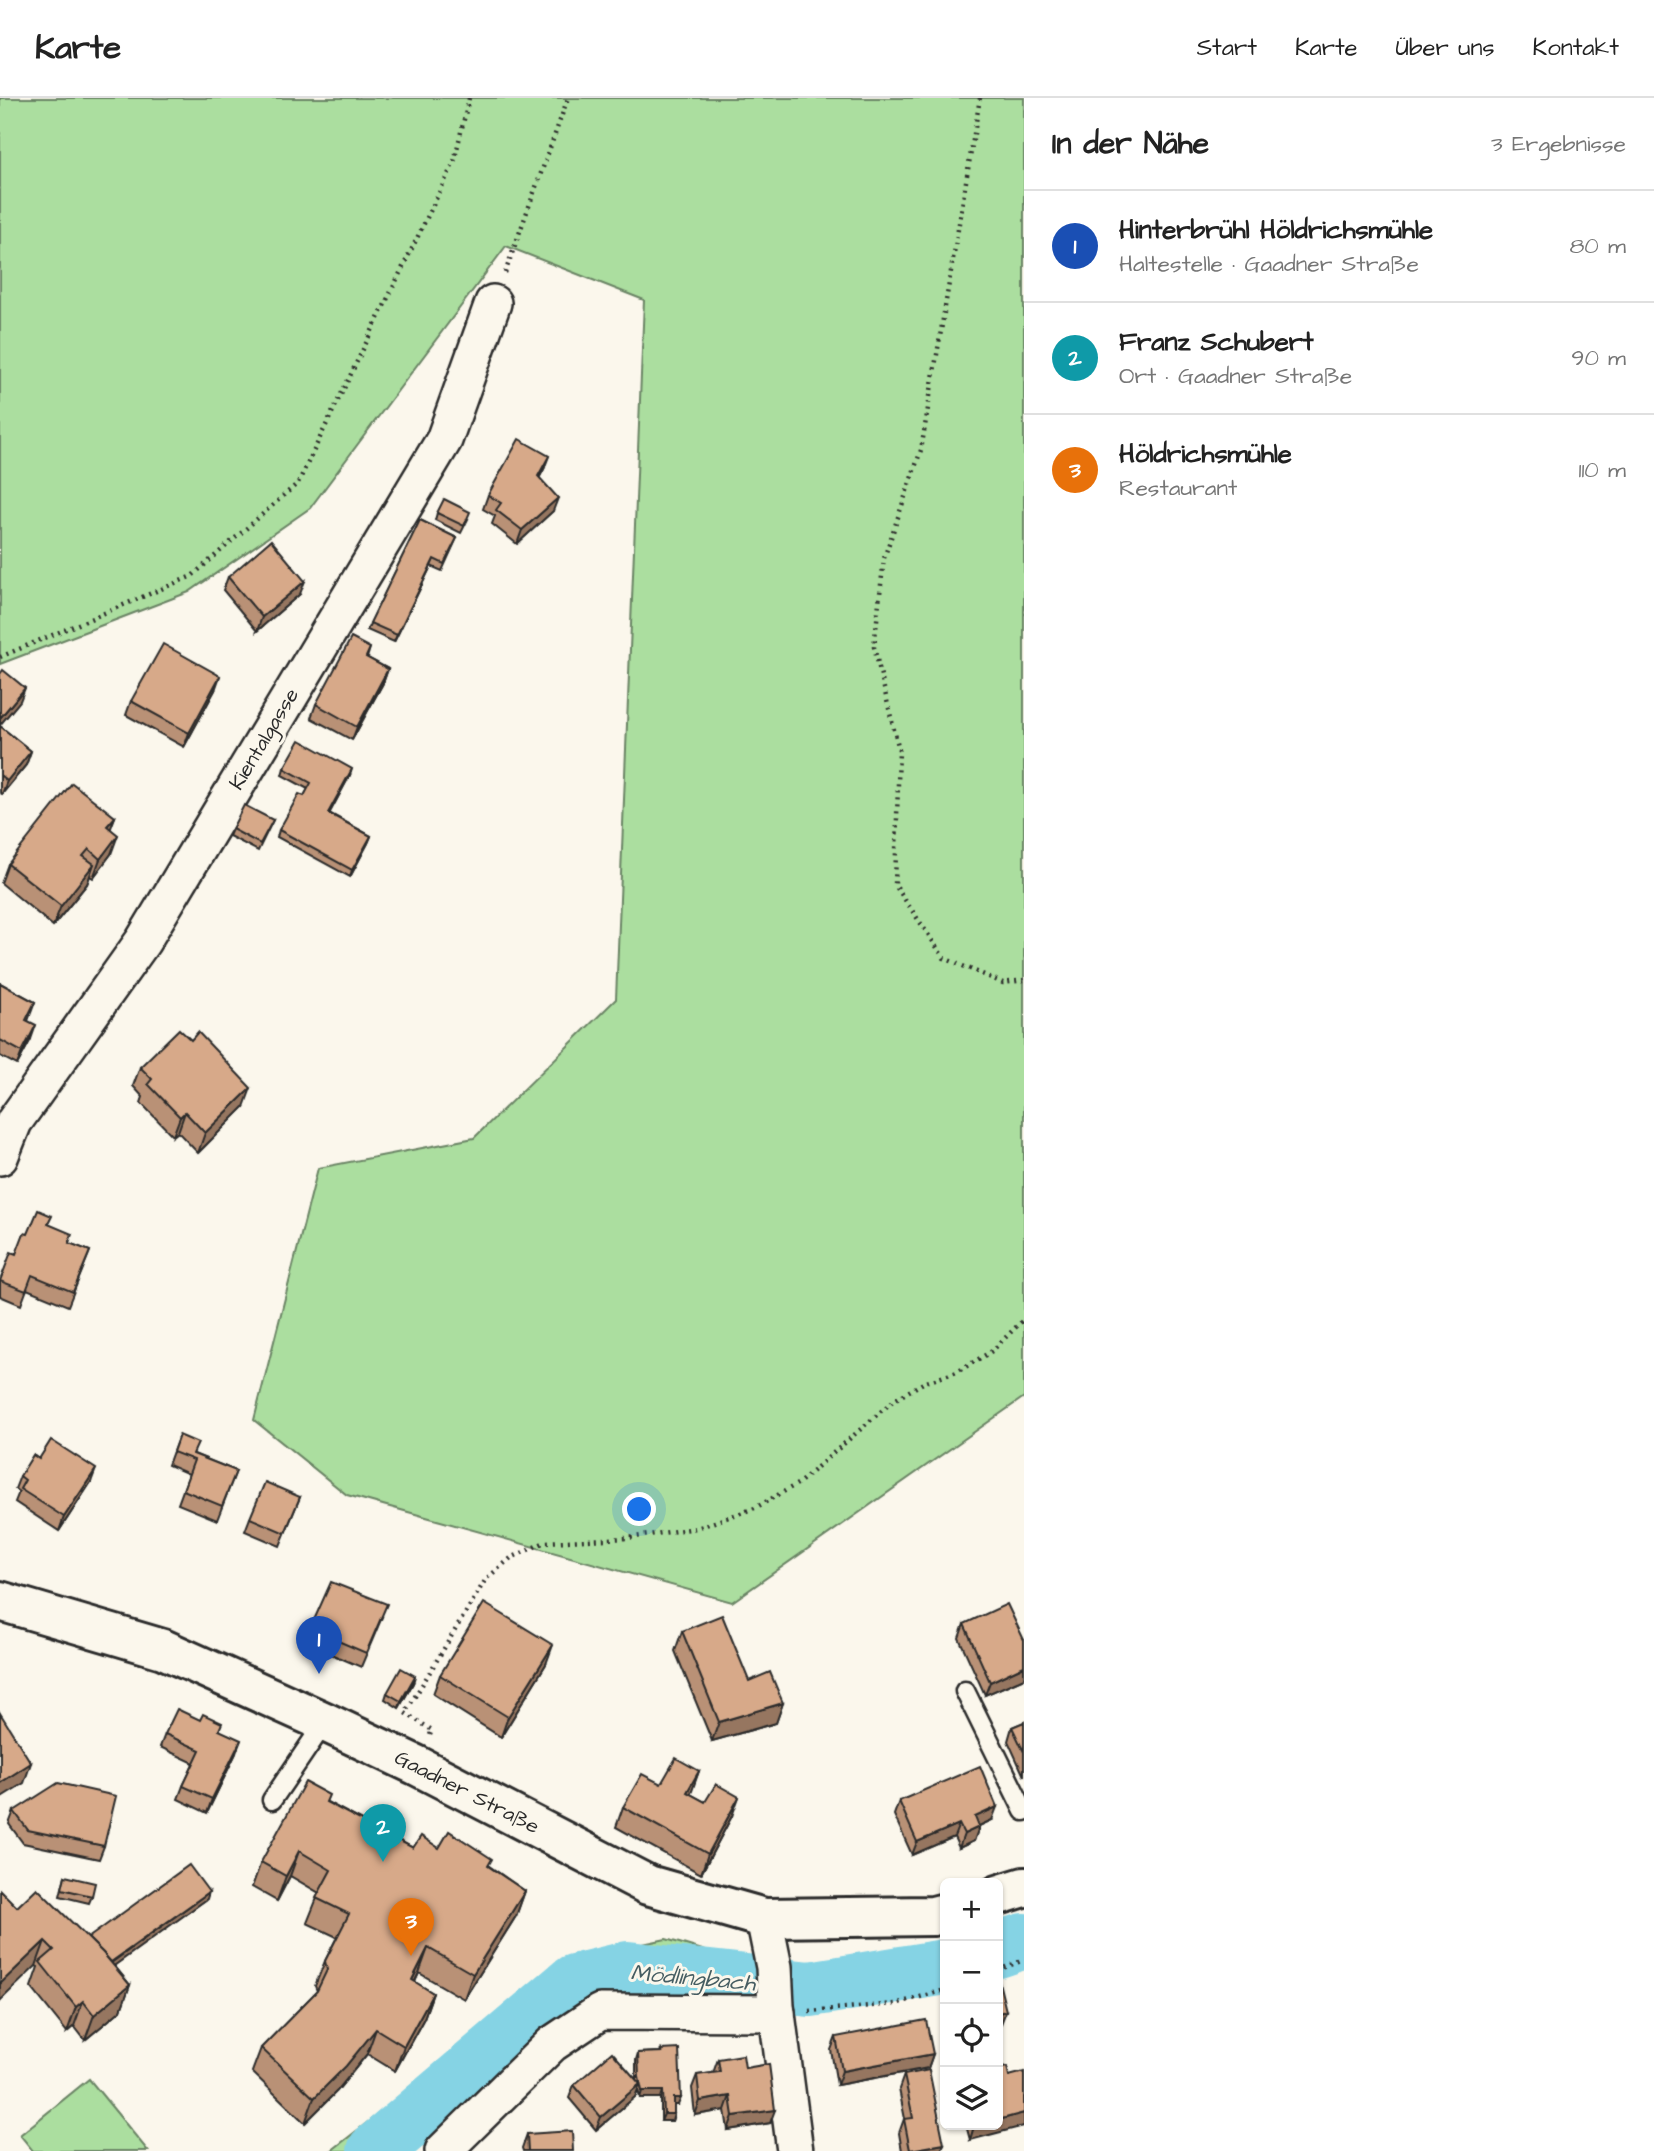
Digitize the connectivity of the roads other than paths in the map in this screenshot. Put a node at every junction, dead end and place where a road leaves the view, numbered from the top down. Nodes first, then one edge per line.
1 (494, 303) road end
2 (0, 1157) edge
3 (0, 1601) edge
4 (965, 1691) dead end
5 (325, 1721) junction
6 (272, 1800) dead end
7 (1024, 1811) edge
8 (1024, 1887) edge
9 (1003, 1893) edge
10 (940, 1914) edge
11 (764, 1918) junction
12 (776, 2009) junction
13 (443, 2151) edge
14 (795, 2151) edge

1 - 2 street, Kientalgasse
3 - 5 main road, Gaadner Straße
4 - 7 lane
5 - 6 lane
5 - 11 main road, Gaadner Straße
8 - 9 main road
10 - 11 main road, Gaadner Straße
11 - 12 street
12 - 13 street
12 - 14 street

